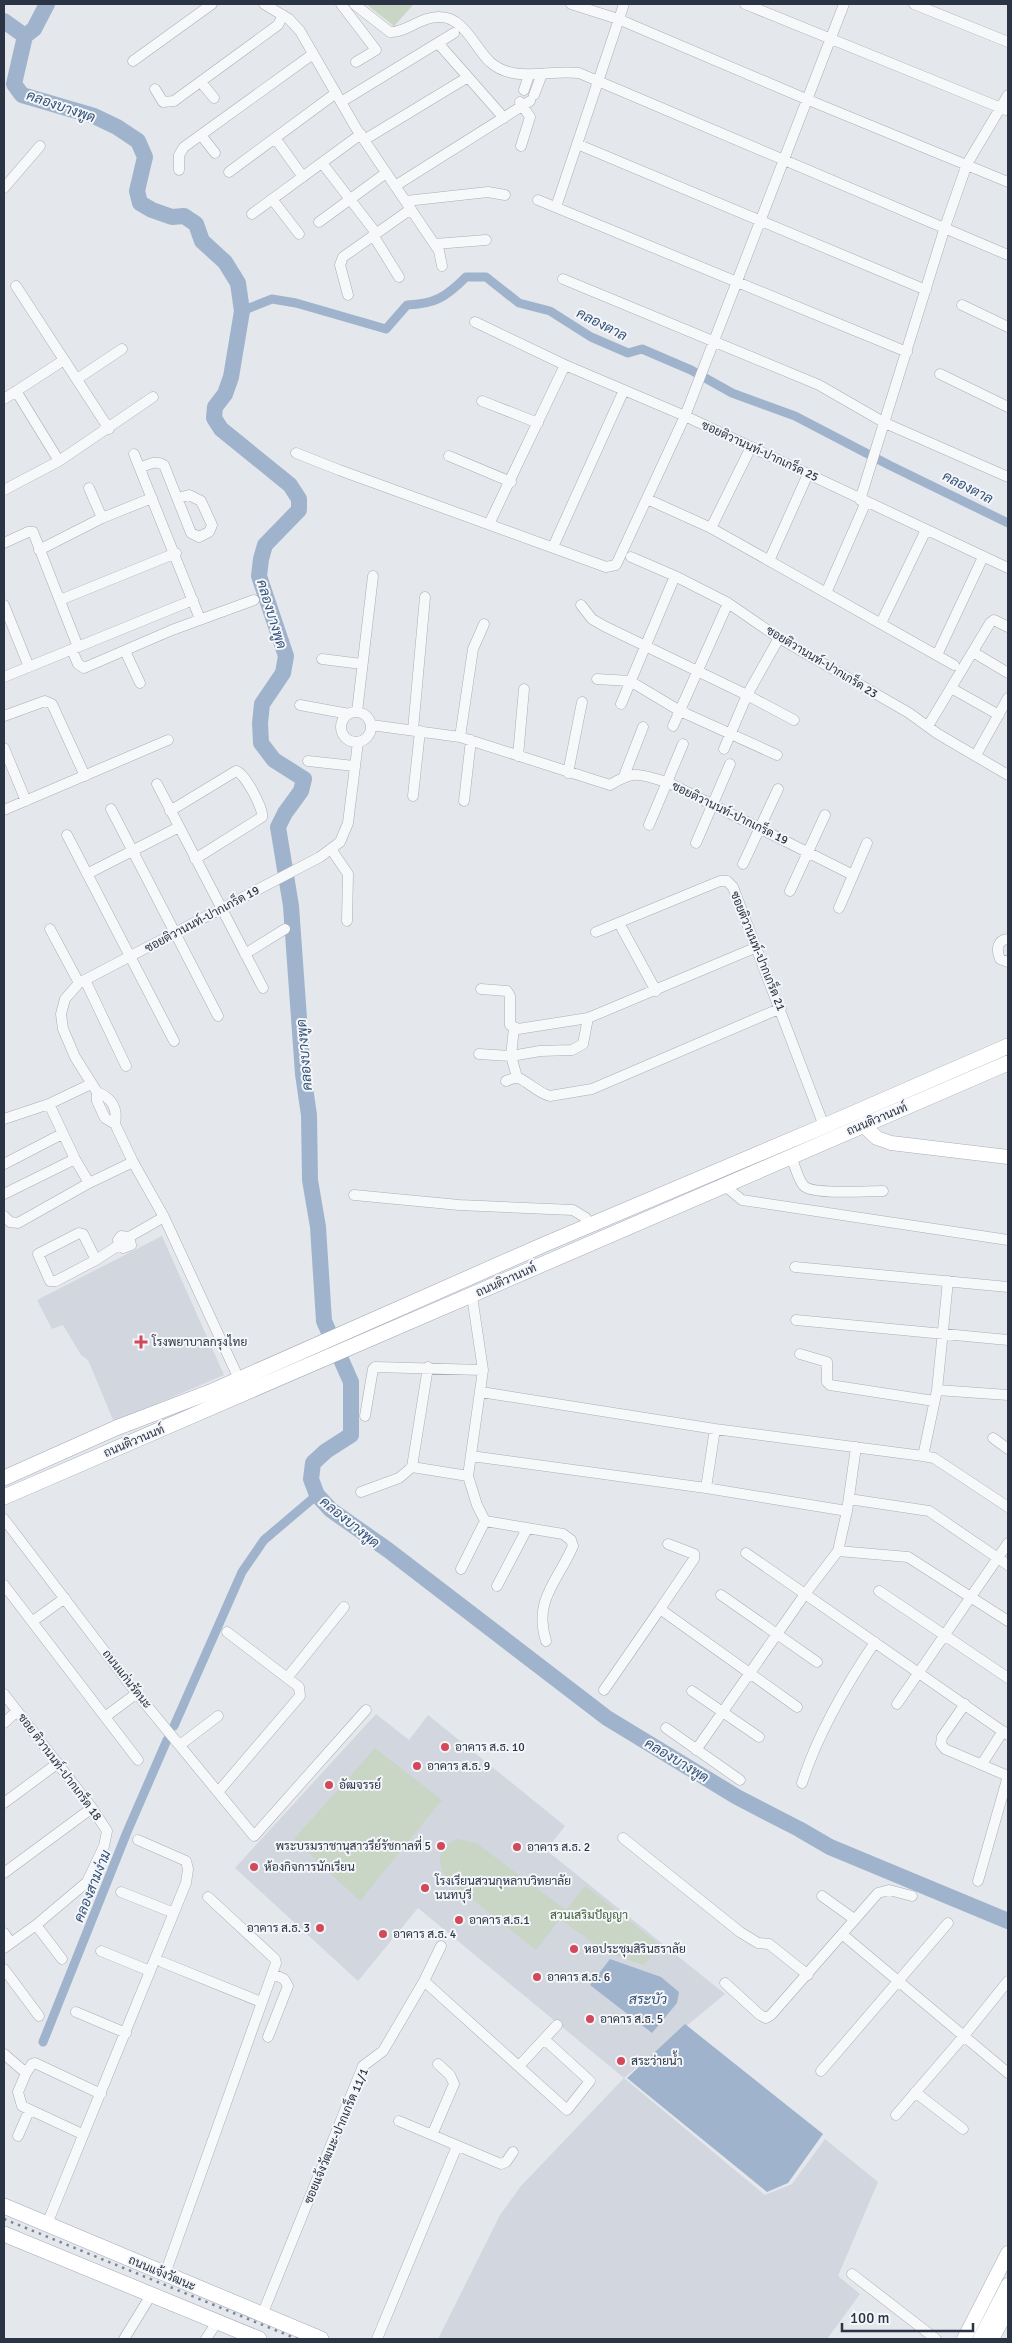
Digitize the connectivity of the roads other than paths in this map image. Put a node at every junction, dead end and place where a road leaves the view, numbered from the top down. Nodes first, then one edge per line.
1 (212, 4) edge
2 (264, 4) edge
3 (341, 4) edge
4 (354, 4) edge
5 (571, 4) edge
6 (624, 4) edge
7 (745, 4) edge
8 (844, 4) edge
9 (914, 4) edge
10 (283, 15) junction
11 (618, 19) junction
12 (454, 33) dead end
13 (830, 39) junction
14 (438, 42) junction
15 (1008, 42) edge
16 (313, 54) junction
17 (133, 61) dead end
18 (356, 62) dead end
19 (542, 74) junction
20 (529, 75) junction
21 (468, 77) junction
22 (597, 80) junction
23 (201, 82) junction
24 (155, 90) dead end
25 (214, 98) dead end
26 (339, 98) junction
27 (806, 99) junction
28 (524, 100) junction
29 (1007, 102) edge
30 (504, 118) junction
31 (201, 135) junction
32 (363, 137) junction
33 (275, 138) junction
34 (577, 144) junction
35 (40, 146) dead end
36 (521, 146) dead end
37 (215, 153) dead end
38 (783, 158) junction
39 (322, 163) junction
40 (967, 164) junction
41 (179, 170) dead end
42 (229, 172) dead end
43 (386, 173) junction
44 (303, 177) junction
45 (1008, 182) edge
46 (395, 186) junction
47 (4, 188) edge
48 (505, 195) dead end
49 (272, 199) junction
50 (350, 199) junction
51 (538, 200) dead end
52 (408, 205) junction
53 (556, 207) junction
54 (252, 214) dead end
55 (319, 222) dead end
56 (759, 222) junction
57 (945, 227) junction
58 (299, 234) dead end
59 (374, 234) junction
60 (486, 240) dead end
61 (435, 244) junction
62 (1008, 255) edge
63 (442, 266) dead end
64 (399, 277) dead end
65 (563, 279) dead end
66 (736, 280) junction
67 (16, 286) dead end
68 (926, 290) junction
69 (348, 295) dead end
70 (962, 305) dead end
71 (475, 322) dead end
72 (1008, 327) edge
73 (714, 340) junction
74 (122, 349) dead end
75 (907, 352) junction
76 (64, 360) junction
77 (565, 365) junction
78 (940, 374) dead end
79 (77, 379) junction
80 (624, 390) junction
81 (16, 391) junction
82 (152, 397) dead end
83 (4, 399) edge
84 (482, 401) dead end
85 (1008, 406) edge
86 (685, 416) junction
87 (538, 423) junction
88 (885, 424) junction
89 (109, 429) junction
90 (751, 447) junction
91 (296, 453) dead end
92 (134, 454) dead end
93 (449, 456) dead end
94 (59, 461) junction
95 (140, 468) junction
96 (808, 474) junction
97 (1008, 477) edge
98 (511, 482) junction
99 (89, 488) dead end
100 (4, 490) edge
101 (152, 498) junction
102 (178, 498) dead end
103 (647, 499) junction
104 (863, 501) junction
105 (102, 518) junction
106 (489, 524) junction
107 (711, 528) junction
108 (926, 530) junction
109 (4, 543) edge
110 (553, 547) junction
111 (39, 550) junction
112 (176, 553) junction
113 (631, 557) dead end
114 (983, 557) junction
115 (769, 561) junction
116 (1008, 568) edge
117 (373, 576) dead end
118 (675, 576) junction
119 (826, 592) junction
120 (425, 597) dead end
121 (60, 600) junction
122 (193, 600) junction
123 (254, 600) dead end
124 (728, 603) junction
125 (4, 604) edge
126 (581, 605) dead end
127 (200, 619) junction
128 (881, 623) junction
129 (484, 624) dead end
130 (1008, 627) edge
131 (779, 638) junction
132 (645, 645) junction
133 (75, 648) junction
134 (125, 651) junction
135 (973, 652) junction
136 (937, 655) junction
137 (322, 659) dead end
138 (362, 664) junction
139 (954, 665) dead end
140 (29, 667) junction
141 (698, 670) junction
142 (1008, 673) edge
143 (4, 677) edge
144 (597, 679) dead end
145 (630, 681) junction
146 (140, 683) dead end
147 (951, 688) junction
148 (524, 689) dead end
149 (747, 695) junction
150 (1008, 698) edge
151 (582, 702) dead end
152 (621, 704) dead end
153 (300, 705) dead end
154 (680, 710) junction
155 (353, 713) junction
156 (998, 715) junction
157 (4, 716) edge
158 (794, 720) dead end
159 (371, 725) junction
160 (673, 726) dead end
161 (928, 726) junction
162 (643, 727) dead end
163 (416, 730) junction
164 (732, 734) junction
165 (460, 737) junction
166 (168, 740) dead end
167 (471, 740) junction
168 (358, 742) junction
169 (683, 744) dead end
170 (4, 748) edge
171 (724, 749) dead end
172 (777, 755) dead end
173 (976, 755) junction
174 (518, 756) junction
175 (308, 761) dead end
176 (730, 764) dead end
177 (354, 766) junction
178 (568, 773) junction
179 (1008, 775) edge
180 (85, 776) junction
181 (624, 776) junction
182 (667, 782) junction
183 (157, 784) dead end
184 (778, 789) dead end
185 (413, 796) dead end
186 (26, 801) junction
187 (464, 801) dead end
188 (713, 804) junction
189 (111, 809) dead end
190 (4, 810) edge
191 (170, 811) junction
192 (825, 815) dead end
193 (649, 825) dead end
194 (179, 827) junction
195 (760, 827) junction
196 (67, 835) dead end
197 (696, 843) dead end
198 (867, 843) dead end
199 (331, 849) junction
200 (133, 850) junction
201 (808, 852) junction
202 (195, 858) junction
203 (744, 864) dead end
204 (87, 874) junction
205 (853, 875) junction
206 (790, 891) dead end
207 (839, 908) dead end
208 (222, 909) junction
209 (347, 921) dead end
210 (619, 923) junction
211 (285, 929) dead end
212 (50, 930) dead end
213 (596, 932) dead end
214 (176, 933) junction
215 (1008, 939) edge
216 (757, 947) junction
217 (245, 954) junction
218 (130, 957) junction
219 (1008, 962) edge
220 (82, 982) junction
221 (263, 988) dead end
222 (481, 989) dead end
223 (656, 991) junction
224 (781, 1008) junction
225 (218, 1016) dead end
226 (588, 1018) junction
227 (514, 1028) junction
228 (174, 1041) dead end
229 (1008, 1046) edge
230 (479, 1054) dead end
231 (511, 1056) junction
232 (1008, 1063) edge
233 (126, 1066) dead end
234 (517, 1077) junction
235 (506, 1081) dead end
236 (94, 1088) junction
237 (49, 1104) junction
238 (4, 1118) edge
239 (860, 1118) junction
240 (824, 1126) junction
241 (62, 1134) junction
242 (791, 1157) junction
243 (1008, 1157) edge
244 (75, 1159) junction
245 (133, 1162) junction
246 (4, 1164) edge
247 (89, 1183) junction
248 (725, 1186) junction
249 (883, 1191) dead end
250 (4, 1194) edge
251 (354, 1195) dead end
252 (4, 1216) edge
253 (164, 1217) junction
254 (590, 1226) junction
255 (1008, 1240) edge
256 (96, 1260) junction
257 (795, 1267) dead end
258 (948, 1281) junction
259 (1008, 1287) edge
260 (472, 1296) junction
261 (796, 1320) dead end
262 (942, 1334) junction
263 (1008, 1340) edge
264 (347, 1341) junction
265 (330, 1348) junction
266 (800, 1354) dead end
267 (428, 1367) junction
268 (483, 1370) junction
269 (239, 1379) junction
270 (937, 1390) junction
271 (481, 1392) junction
272 (1008, 1395) edge
273 (934, 1401) junction
274 (364, 1416) dead end
275 (715, 1429) junction
276 (993, 1438) dead end
277 (856, 1447) junction
278 (1008, 1449) edge
279 (472, 1456) junction
280 (923, 1456) junction
281 (412, 1467) junction
282 (468, 1476) junction
283 (4, 1478) edge
284 (706, 1488) junction
285 (361, 1492) dead end
286 (4, 1497) edge
287 (849, 1499) junction
288 (1008, 1507) edge
289 (847, 1511) junction
290 (4, 1519) edge
291 (485, 1521) junction
292 (527, 1529) junction
293 (1008, 1543) edge
294 (668, 1544) dead end
295 (838, 1551) junction
296 (746, 1552) dead end
297 (998, 1558) junction
298 (1008, 1565) edge
299 (461, 1569) dead end
300 (4, 1585) edge
301 (497, 1586) dead end
302 (879, 1591) dead end
303 (805, 1594) junction
304 (721, 1595) dead end
305 (970, 1597) junction
306 (65, 1598) junction
307 (344, 1607) dead end
308 (660, 1609) junction
309 (33, 1621) junction
310 (1008, 1621) edge
311 (227, 1632) dead end
312 (777, 1635) junction
313 (944, 1635) junction
314 (546, 1641) dead end
315 (875, 1642) junction
316 (817, 1662) dead end
317 (919, 1672) junction
318 (749, 1674) junction
319 (287, 1678) junction
320 (1008, 1678) edge
321 (604, 1690) dead end
322 (692, 1691) dead end
323 (137, 1693) junction
324 (4, 1694) edge
325 (897, 1704) dead end
326 (965, 1704) junction
327 (797, 1707) dead end
328 (366, 1710) dead end
329 (17, 1711) junction
330 (722, 1711) junction
331 (218, 1716) dead end
332 (106, 1718) junction
333 (4, 1723) edge
334 (666, 1728) dead end
335 (1006, 1733) edge
336 (760, 1737) dead end
337 (180, 1745) junction
338 (696, 1750) junction
339 (138, 1760) dead end
340 (58, 1763) junction
341 (982, 1764) junction
342 (1008, 1776) edge
343 (740, 1780) dead end
344 (802, 1783) dead end
345 (218, 1792) junction
346 (4, 1803) edge
347 (92, 1808) junction
348 (623, 1838) dead end
349 (138, 1840) dead end
350 (4, 1873) edge
351 (978, 1881) dead end
352 (121, 1892) dead end
353 (822, 1896) dead end
354 (912, 1896) dead end
355 (208, 1897) dead end
356 (174, 1913) junction
357 (854, 1919) junction
358 (948, 1923) dead end
359 (36, 1925) junction
360 (4, 1934) edge
361 (842, 1934) junction
362 (7, 1946) edge
363 (441, 1946) dead end
364 (101, 1952) dead end
365 (62, 1959) dead end
366 (162, 1962) dead end
367 (4, 1969) edge
368 (150, 1971) junction
369 (273, 1974) junction
370 (808, 1975) junction
371 (424, 1981) junction
372 (899, 1981) junction
373 (725, 1983) dead end
374 (1008, 1983) edge
375 (261, 2002) junction
376 (76, 2012) dead end
377 (39, 2016) dead end
378 (557, 2025) dead end
379 (126, 2033) junction
380 (268, 2037) dead end
381 (963, 2037) junction
382 (544, 2039) junction
383 (4, 2054) edge
384 (438, 2064) dead end
385 (519, 2066) junction
386 (821, 2071) dead end
387 (26, 2073) junction
388 (1008, 2073) edge
389 (915, 2092) junction
390 (100, 2094) junction
391 (29, 2111) junction
392 (896, 2114) dead end
393 (399, 2121) dead end
394 (963, 2130) dead end
395 (82, 2134) junction
396 (432, 2134) junction
397 (18, 2136) dead end
398 (457, 2146) junction
399 (513, 2152) dead end
400 (4, 2206) edge
401 (47, 2224) junction
402 (4, 2234) edge
403 (1008, 2253) edge
404 (165, 2274) junction
405 (852, 2274) dead end
406 (1008, 2285) edge
407 (151, 2295) junction
408 (1008, 2309) edge
409 (262, 2315) junction
410 (217, 2322) junction
411 (124, 2339) edge
412 (206, 2339) edge
413 (259, 2339) edge
414 (321, 2339) edge
415 (377, 2339) edge
416 (936, 2339) edge
417 (964, 2339) edge
418 (980, 2339) edge
419 (992, 2339) edge

1 - 17 street
2 - 10 street
3 - 18 street
4 - 20 street
5 - 11 street
6 - 11 street
7 - 13 street
8 - 13 street
9 - 15 street
10 - 16 street
10 - 23 street
11 - 22 street
11 - 27 street
12 - 14 street
13 - 27 street
13 - 29 street
14 - 21 street
14 - 26 street
16 - 26 street
16 - 31 street
19 - 20 street
19 - 22 street
19 - 28 street
20 - 28 street
21 - 30 street
21 - 32 street
22 - 34 street
22 - 38 street
23 - 24 street
23 - 25 street
26 - 32 street
26 - 33 street
27 - 38 street
27 - 40 street
28 - 30 street
28 - 36 street
29 - 40 street
30 - 46 street
31 - 37 street
31 - 41 street
32 - 39 street
32 - 43 street
33 - 42 street
33 - 44 street
34 - 53 street
34 - 56 street
35 - 47 street
38 - 56 street
38 - 57 street
39 - 44 street
39 - 50 street
40 - 45 street
40 - 57 street
43 - 46 street
43 - 50 street
44 - 49 street
46 - 52 street
48 - 52 street
49 - 54 street
49 - 58 street
50 - 55 street
50 - 59 street
51 - 53 street
52 - 59 street
52 - 61 street
53 - 66 street
56 - 66 street
56 - 68 street
57 - 62 street
57 - 68 street
59 - 64 street
59 - 69 street
60 - 61 street
61 - 63 street
65 - 73 street
66 - 73 street
66 - 75 street
67 - 76 street
68 - 75 street
70 - 72 street
71 - 77 street, ซอยติวานนท์-ปากเกร็ด 25
73 - 86 street
73 - 88 street
74 - 79 street
75 - 88 street
76 - 79 street
76 - 81 street
77 - 80 street, ซอยติวานนท์-ปากเกร็ด 25
77 - 87 street
78 - 85 street
79 - 89 street
80 - 86 street, ซอยติวานนท์-ปากเกร็ด 25
80 - 110 street
81 - 83 street
81 - 94 street
82 - 89 street
84 - 87 street
86 - 90 street, ซอยติวานนท์-ปากเกร็ด 25
86 - 103 street
87 - 98 street
88 - 97 street
88 - 104 street
89 - 94 street
90 - 96 street, ซอยติวานนท์-ปากเกร็ด 25
90 - 107 street
91 - 106 street
92 - 95 street
93 - 98 street
94 - 100 street
95 - 101 street
95 - 102 street
96 - 104 street, ซอยติวานนท์-ปากเกร็ด 25
96 - 115 street
98 - 106 street
99 - 105 street
101 - 105 street
101 - 112 street
103 - 107 street
103 - 110 street
104 - 108 street, ซอยติวานนท์-ปากเกร็ด 25
104 - 119 street
105 - 111 street
106 - 110 street
107 - 115 street
108 - 114 street, ซอยติวานนท์-ปากเกร็ด 25
108 - 128 street
109 - 111 street
111 - 121 street
112 - 121 street
112 - 122 street
113 - 118 street, ซอยติวานนท์-ปากเกร็ด 23
114 - 116 street, ซอยติวานนท์-ปากเกร็ด 25
114 - 136 street
115 - 119 street
117 - 138 street
118 - 124 street, ซอยติวานนท์-ปากเกร็ด 23
118 - 132 street
119 - 128 street
120 - 163 street
121 - 133 street
122 - 127 street
122 - 133 street
123 - 127 street
124 - 131 street, ซอยติวานนท์-ปากเกร็ด 23
124 - 141 street
125 - 140 street
126 - 132 street
127 - 134 street
128 - 136 street
129 - 165 street
130 - 135 street
131 - 149 street
131 - 161 street, ซอยติวานนท์-ปากเกร็ด 23
132 - 141 street
132 - 145 street
133 - 134 street
133 - 140 street
134 - 146 street
135 - 142 street
135 - 147 street
136 - 139 street
137 - 138 street
138 - 155 street
140 - 143 street
141 - 149 street
141 - 154 street
144 - 145 street
145 - 152 street
145 - 154 street
147 - 156 street
147 - 161 street
148 - 174 street
149 - 158 street
149 - 164 street
150 - 156 street
151 - 178 street
153 - 155 street
154 - 160 street
154 - 164 street
155 - 159 street
155 - 168 street
156 - 173 street
157 - 180 street
159 - 163 street, ซอยติวานนท์-ปากเกร็ด 19
159 - 168 street
161 - 173 street, ซอยติวานนท์-ปากเกร็ด 23
162 - 181 street
163 - 165 street, ซอยติวานนท์-ปากเกร็ด 19
163 - 185 street
164 - 171 street
164 - 172 street
165 - 167 street, ซอยติวานนท์-ปากเกร็ด 19
166 - 180 street
167 - 174 street, ซอยติวานนท์-ปากเกร็ด 19
167 - 187 street
168 - 177 street, ซอยติวานนท์-ปากเกร็ด 19
169 - 182 street
170 - 186 street
173 - 179 street, ซอยติวานนท์-ปากเกร็ด 23
174 - 178 street, ซอยติวานนท์-ปากเกร็ด 19
175 - 177 street
176 - 188 street
177 - 199 street, ซอยติวานนท์-ปากเกร็ด 19
178 - 181 street, ซอยติวานนท์-ปากเกร็ด 19
180 - 186 street
181 - 182 street, ซอยติวานนท์-ปากเกร็ด 19
182 - 188 street, ซอยติวานนท์-ปากเกร็ด 19
182 - 193 street
183 - 191 street
184 - 195 street
186 - 190 street
188 - 195 street, ซอยติวานนท์-ปากเกร็ด 19
188 - 197 street
189 - 200 street
191 - 194 street
191 - 202 street
192 - 201 street
194 - 200 street
194 - 202 street
195 - 201 street, ซอยติวานนท์-ปากเกร็ด 19
195 - 203 street
196 - 204 street
198 - 205 street
199 - 208 street, ซอยติวานนท์-ปากเกร็ด 19
199 - 209 street
200 - 204 street
200 - 214 street
201 - 205 street, ซอยติวานนท์-ปากเกร็ด 19
201 - 206 street
202 - 208 street
204 - 218 street
205 - 207 street
208 - 214 street, ซอยติวานนท์-ปากเกร็ด 19
208 - 217 street
210 - 213 street, ซอยติวานนท์-ปากเกร็ด 21
210 - 216 street, ซอยติวานนท์-ปากเกร็ด 21
210 - 223 street
211 - 217 street
212 - 220 street
214 - 218 street, ซอยติวานนท์-ปากเกร็ด 19
214 - 225 street
215 - 219 street
216 - 223 street
216 - 224 street, ซอยติวานนท์-ปากเกร็ด 21
217 - 221 street
218 - 220 street, ซอยติวานนท์-ปากเกร็ด 19
218 - 228 street
220 - 233 street
220 - 236 street, ซอยติวานนท์-ปากเกร็ด 19
222 - 227 street
223 - 226 street
224 - 234 street
224 - 240 street, ซอยติวานนท์-ปากเกร็ด 21
226 - 227 street
226 - 231 street
227 - 231 street
229 - 239 main road, ถนนติวานนท์
230 - 231 street
231 - 234 street
232 - 239 main road, ถนนติวานนท์
234 - 235 street
236 - 237 street
236 - 245 street, ซอยติวานนท์-ปากเกร็ด 19
237 - 238 street
237 - 241 street
239 - 240 main road, ถนนติวานนท์
239 - 242 main road, ถนนติวานนท์
239 - 243 main road
240 - 254 main road, ถนนติวานนท์
241 - 244 street
241 - 246 street
242 - 248 main road, ถนนติวานนท์
242 - 249 street
244 - 247 street
244 - 250 street
245 - 247 street
245 - 253 street, ซอยติวานนท์-ปากเกร็ด 19
247 - 252 street
248 - 255 street
248 - 260 main road, ถนนติวานนท์
251 - 254 street
253 - 256 street
253 - 269 street, ซอยติวานนท์-ปากเกร็ด 19
254 - 264 main road, ถนนติวานนท์
256 - 256 street
257 - 258 street
258 - 259 street
258 - 262 street
260 - 264 main road, ถนนติวานนท์
260 - 268 street
261 - 262 street
262 - 263 street
262 - 270 street
264 - 265 main road, ถนนติวานนท์
265 - 269 main road, ถนนติวานนท์
265 - 286 main road, ถนนติวานนท์
266 - 273 street
267 - 268 street
267 - 274 street
267 - 281 street
268 - 271 street
269 - 283 main road, ถนนติวานนท์
270 - 272 street
270 - 273 street
271 - 275 street
271 - 279 street
273 - 280 street
275 - 277 street
275 - 284 street
276 - 278 street
277 - 280 street
277 - 287 street
279 - 282 street
279 - 284 street
280 - 288 street
281 - 282 street
281 - 285 street
282 - 291 street
284 - 289 street
287 - 289 street
287 - 297 street
289 - 295 street
290 - 306 street, ถนนแก่นรัตนะ
291 - 292 street
291 - 299 street
292 - 301 street
292 - 314 street
293 - 297 street
294 - 308 street
295 - 303 street
295 - 305 street
296 - 303 street
297 - 298 street
297 - 305 street
300 - 309 street
302 - 313 street
303 - 312 street
303 - 315 street
304 - 312 street
305 - 310 street
305 - 313 street
306 - 309 street
306 - 323 street, ถนนแก่นรัตนะ
307 - 319 street
308 - 318 street
308 - 321 street
309 - 332 street
311 - 319 street
312 - 316 street
312 - 318 street
313 - 317 street
313 - 320 street
315 - 317 street
315 - 344 street
317 - 325 street
317 - 326 street
318 - 327 street
318 - 330 street
319 - 345 street
322 - 330 street
323 - 332 street
323 - 337 street, ถนนแก่นรัตนะ
324 - 329 street, ซอย ติวานนท์-ปากเกร็ด 18
326 - 335 street
326 - 341 street
328 - 345 street, ถนนแก่นรัตนะ
329 - 333 street
329 - 340 street, ซอย ติวานนท์-ปากเกร็ด 18
330 - 336 street
330 - 338 street
331 - 337 street
332 - 339 street
334 - 338 street
335 - 341 street
337 - 345 street, ถนนแก่นรัตนะ
338 - 343 street
340 - 346 street
340 - 347 street, ซอย ติวานนท์-ปากเกร็ด 18
341 - 342 street
342 - 351 street
347 - 350 street
347 - 359 street, ซอย ติวานนท์-ปากเกร็ด 18
348 - 370 street
349 - 356 street
352 - 356 street
353 - 357 street
354 - 357 street
355 - 369 street
356 - 368 street
357 - 361 street
358 - 372 street
359 - 362 street, ซอย ติวานนท์-ปากเกร็ด 18
359 - 365 street
360 - 362 street
361 - 370 street
361 - 372 street
363 - 371 street, ซอยแจ้งวัฒนะ-ปากเกร็ด 11/1
364 - 368 street
366 - 375 street
367 - 377 street
368 - 379 street
369 - 375 street
369 - 380 street
370 - 373 street
371 - 385 street
371 - 409 street, ซอยแจ้งวัฒนะ-ปากเกร็ด 11/1
372 - 381 street
372 - 386 street
374 - 381 street
375 - 404 street
376 - 379 street
378 - 382 street
379 - 390 street
381 - 388 street
381 - 389 street
382 - 385 street
382 - 385 street
383 - 387 street
384 - 396 street
387 - 390 street
387 - 391 street
389 - 392 street
389 - 394 street
390 - 395 street
391 - 395 street
391 - 397 street
393 - 396 street
395 - 401 street
396 - 398 street
398 - 399 street
398 - 415 street
400 - 401 main road, ถนนแจ้งวัฒนะ
401 - 404 main road, ถนนแจ้งวัฒนะ
402 - 407 main road, ถนนแจ้งวัฒนะ
403 - 417 main road
404 - 409 main road, ถนนแจ้งวัฒนะ
405 - 416 street
406 - 418 main road
407 - 410 main road, ถนนแจ้งวัฒนะ
407 - 411 street
408 - 419 main road
409 - 414 main road, ถนนแจ้งวัฒนะ
410 - 412 street
410 - 413 main road, ถนนแจ้งวัฒนะ

